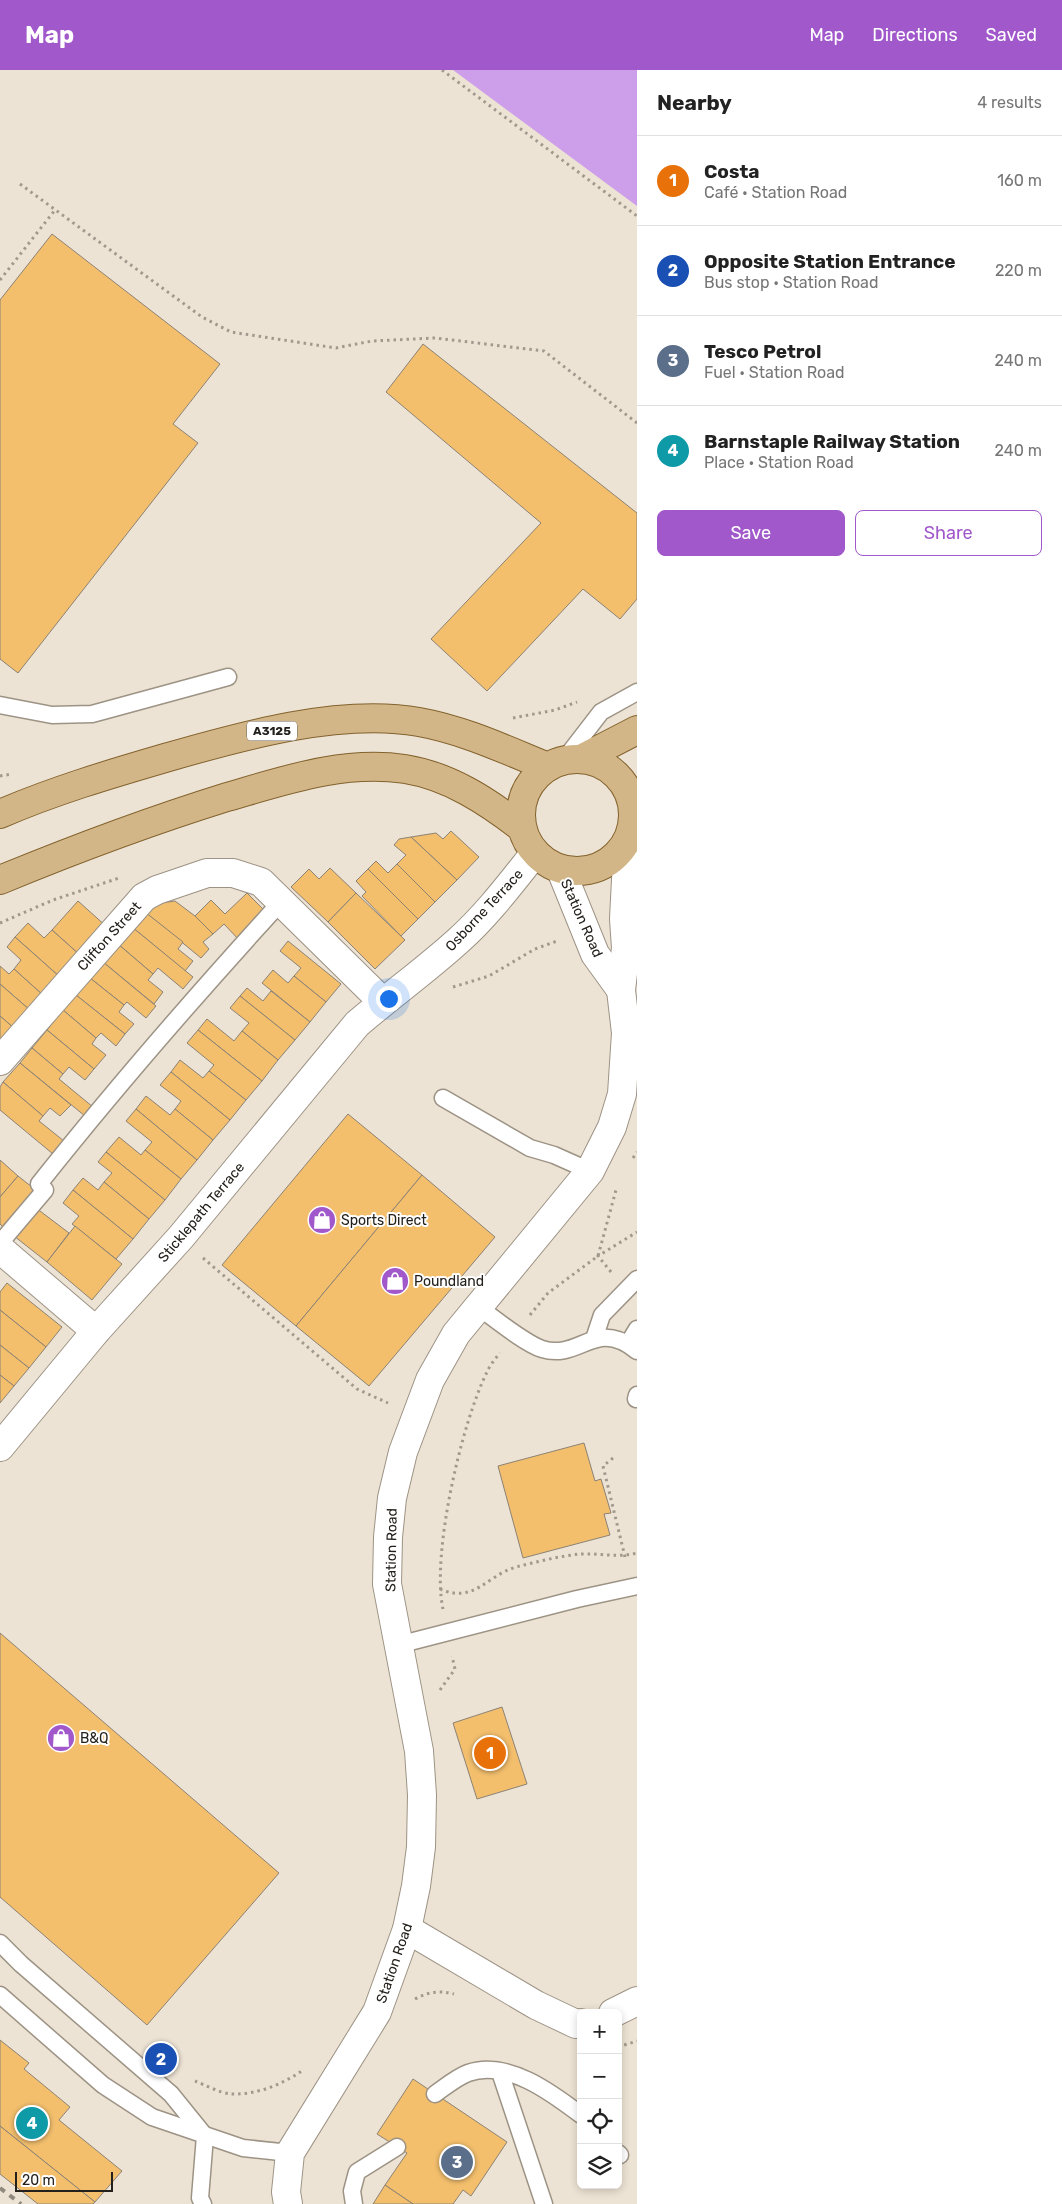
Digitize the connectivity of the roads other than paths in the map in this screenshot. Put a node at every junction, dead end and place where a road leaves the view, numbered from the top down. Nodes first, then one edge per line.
1 (228, 677) dead end
2 (637, 692) edge
3 (0, 705) edge
4 (637, 730) edge
5 (564, 762) junction
6 (7, 807) edge
7 (522, 828) junction
8 (632, 831) edge
9 (535, 853) junction
10 (561, 870) junction
11 (0, 880) edge
12 (280, 903) junction
13 (409, 984) joint
14 (621, 990) junction
15 (383, 1002) junction
16 (0, 1061) edge
17 (443, 1098) dead end
18 (590, 1172) junction
19 (0, 1243) edge
20 (0, 1249) edge
21 (637, 1279) edge
22 (477, 1306) junction
23 (637, 1329) edge
24 (96, 1331) junction
25 (594, 1339) junction
26 (633, 1348) edge
27 (0, 1447) edge
28 (637, 1586) edge
29 (398, 1645) junction
30 (407, 1929) junction
31 (0, 1943) edge
32 (0, 1995) edge
33 (637, 2001) edge
34 (621, 2009) edge
35 (577, 2024) edge
36 (500, 2072) junction
37 (435, 2094) dead end
38 (577, 2111) edge
39 (204, 2136) junction
40 (396, 2147) dead end
41 (290, 2153) junction
42 (203, 2204) edge
43 (288, 2204) edge
44 (354, 2204) edge
45 (544, 2204) edge

1 - 3 lane
2 - 5 lane
4 - 5 main road
5 - 6 main road, A3125
5 - 7 main road
5 - 8 main road
7 - 9 main road
7 - 11 main road
8 - 10 main road
8 - 14 street, Station Road
9 - 10 main road
9 - 13 street, Osborne Terrace
10 - 14 street, Station Road
12 - 15 street, Clifton Street
12 - 16 street, Clifton Street
12 - 19 lane
13 - 15 street, Sticklepath Terrace
14 - 18 street, Station Road
15 - 24 street, Sticklepath Terrace
17 - 18 lane
18 - 22 street, Station Road
20 - 24 street
21 - 25 lane
22 - 25 lane
22 - 29 street, Station Road
23 - 26 lane
24 - 27 street, Sticklepath Terrace
25 - 26 lane
28 - 29 lane
29 - 30 street, Station Road
30 - 35 street
30 - 41 street, Station Road
31 - 39 lane
32 - 39 lane
33 - 34 street
36 - 37 lane
36 - 38 lane
36 - 45 lane
39 - 41 lane
39 - 42 lane
40 - 44 lane
41 - 43 street, Station Road

